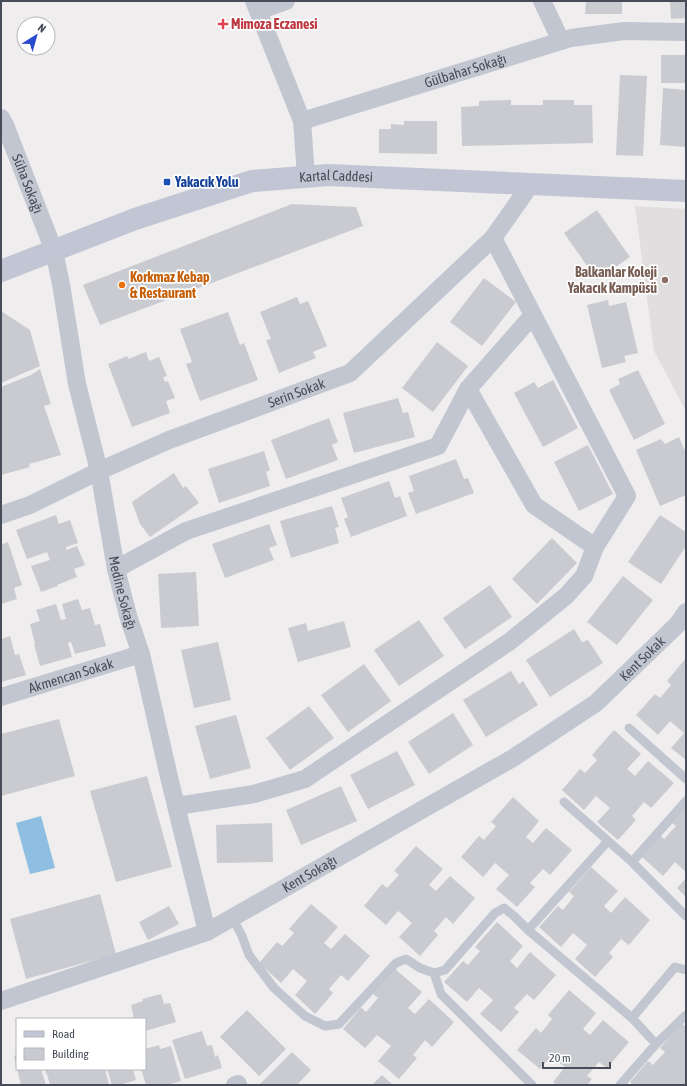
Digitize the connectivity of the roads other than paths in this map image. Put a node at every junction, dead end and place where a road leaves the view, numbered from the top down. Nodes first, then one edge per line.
1 (286, 1) edge
2 (542, 1) edge
3 (256, 6) edge
4 (686, 32) edge
5 (561, 41) junction
6 (1, 118) edge
7 (302, 121) junction
8 (306, 176) junction
9 (531, 184) junction
10 (686, 191) edge
11 (493, 238) junction
12 (54, 251) junction
13 (1, 271) edge
14 (533, 315) junction
15 (468, 389) junction
16 (99, 470) junction
17 (1, 515) edge
18 (595, 547) junction
19 (116, 569) junction
20 (683, 622) edge
21 (141, 654) junction
22 (1, 696) edge
23 (596, 703) joint
24 (629, 728) dead end
25 (686, 779) edge
26 (686, 801) edge
27 (564, 802) dead end
28 (177, 806) junction
29 (608, 841) junction
30 (632, 862) junction
31 (686, 916) edge
32 (232, 917) junction
33 (528, 930) junction
34 (207, 932) junction
35 (686, 970) edge
36 (434, 973) junction
37 (1, 1001) edge
38 (686, 1015) edge
39 (632, 1018) junction
40 (656, 1044) junction
41 (532, 1085) edge
42 (620, 1085) edge

1 - 3 street
2 - 5 street
3 - 7 street
4 - 5 street, Gülbahar Sokağı
5 - 7 street, Gülbahar Sokağı
6 - 12 street, Süha Sokağı
7 - 8 street
8 - 9 main road, Kartal Caddesi
8 - 12 main road, Kartal Caddesi
9 - 10 main road, Kartal Caddesi
9 - 11 street, Serin Sokak
11 - 14 street
11 - 16 street, Serin Sokak
12 - 13 main road, Kartal Caddesi
12 - 16 street, Medine Sokağı
14 - 15 street
14 - 18 street
15 - 18 street
15 - 19 street
16 - 17 street, Serin Sokak
16 - 19 street, Medine Sokağı
18 - 28 street
19 - 21 street, Medine Sokağı
20 - 23 street, Kent Sokak
21 - 22 street, Akmencan Sokak
21 - 28 street, Medine Sokağı
23 - 32 street, Kent Sokağı
24 - 25 lane
26 - 30 lane
27 - 29 lane
28 - 34 street, Medine Sokağı
29 - 30 lane
29 - 33 lane
30 - 31 lane
32 - 34 street, Kent Sokağı
32 - 36 lane
33 - 36 lane
33 - 39 lane
34 - 37 street, Kent Sokağı
35 - 39 lane
36 - 41 lane
38 - 40 lane
39 - 40 lane
40 - 42 lane

